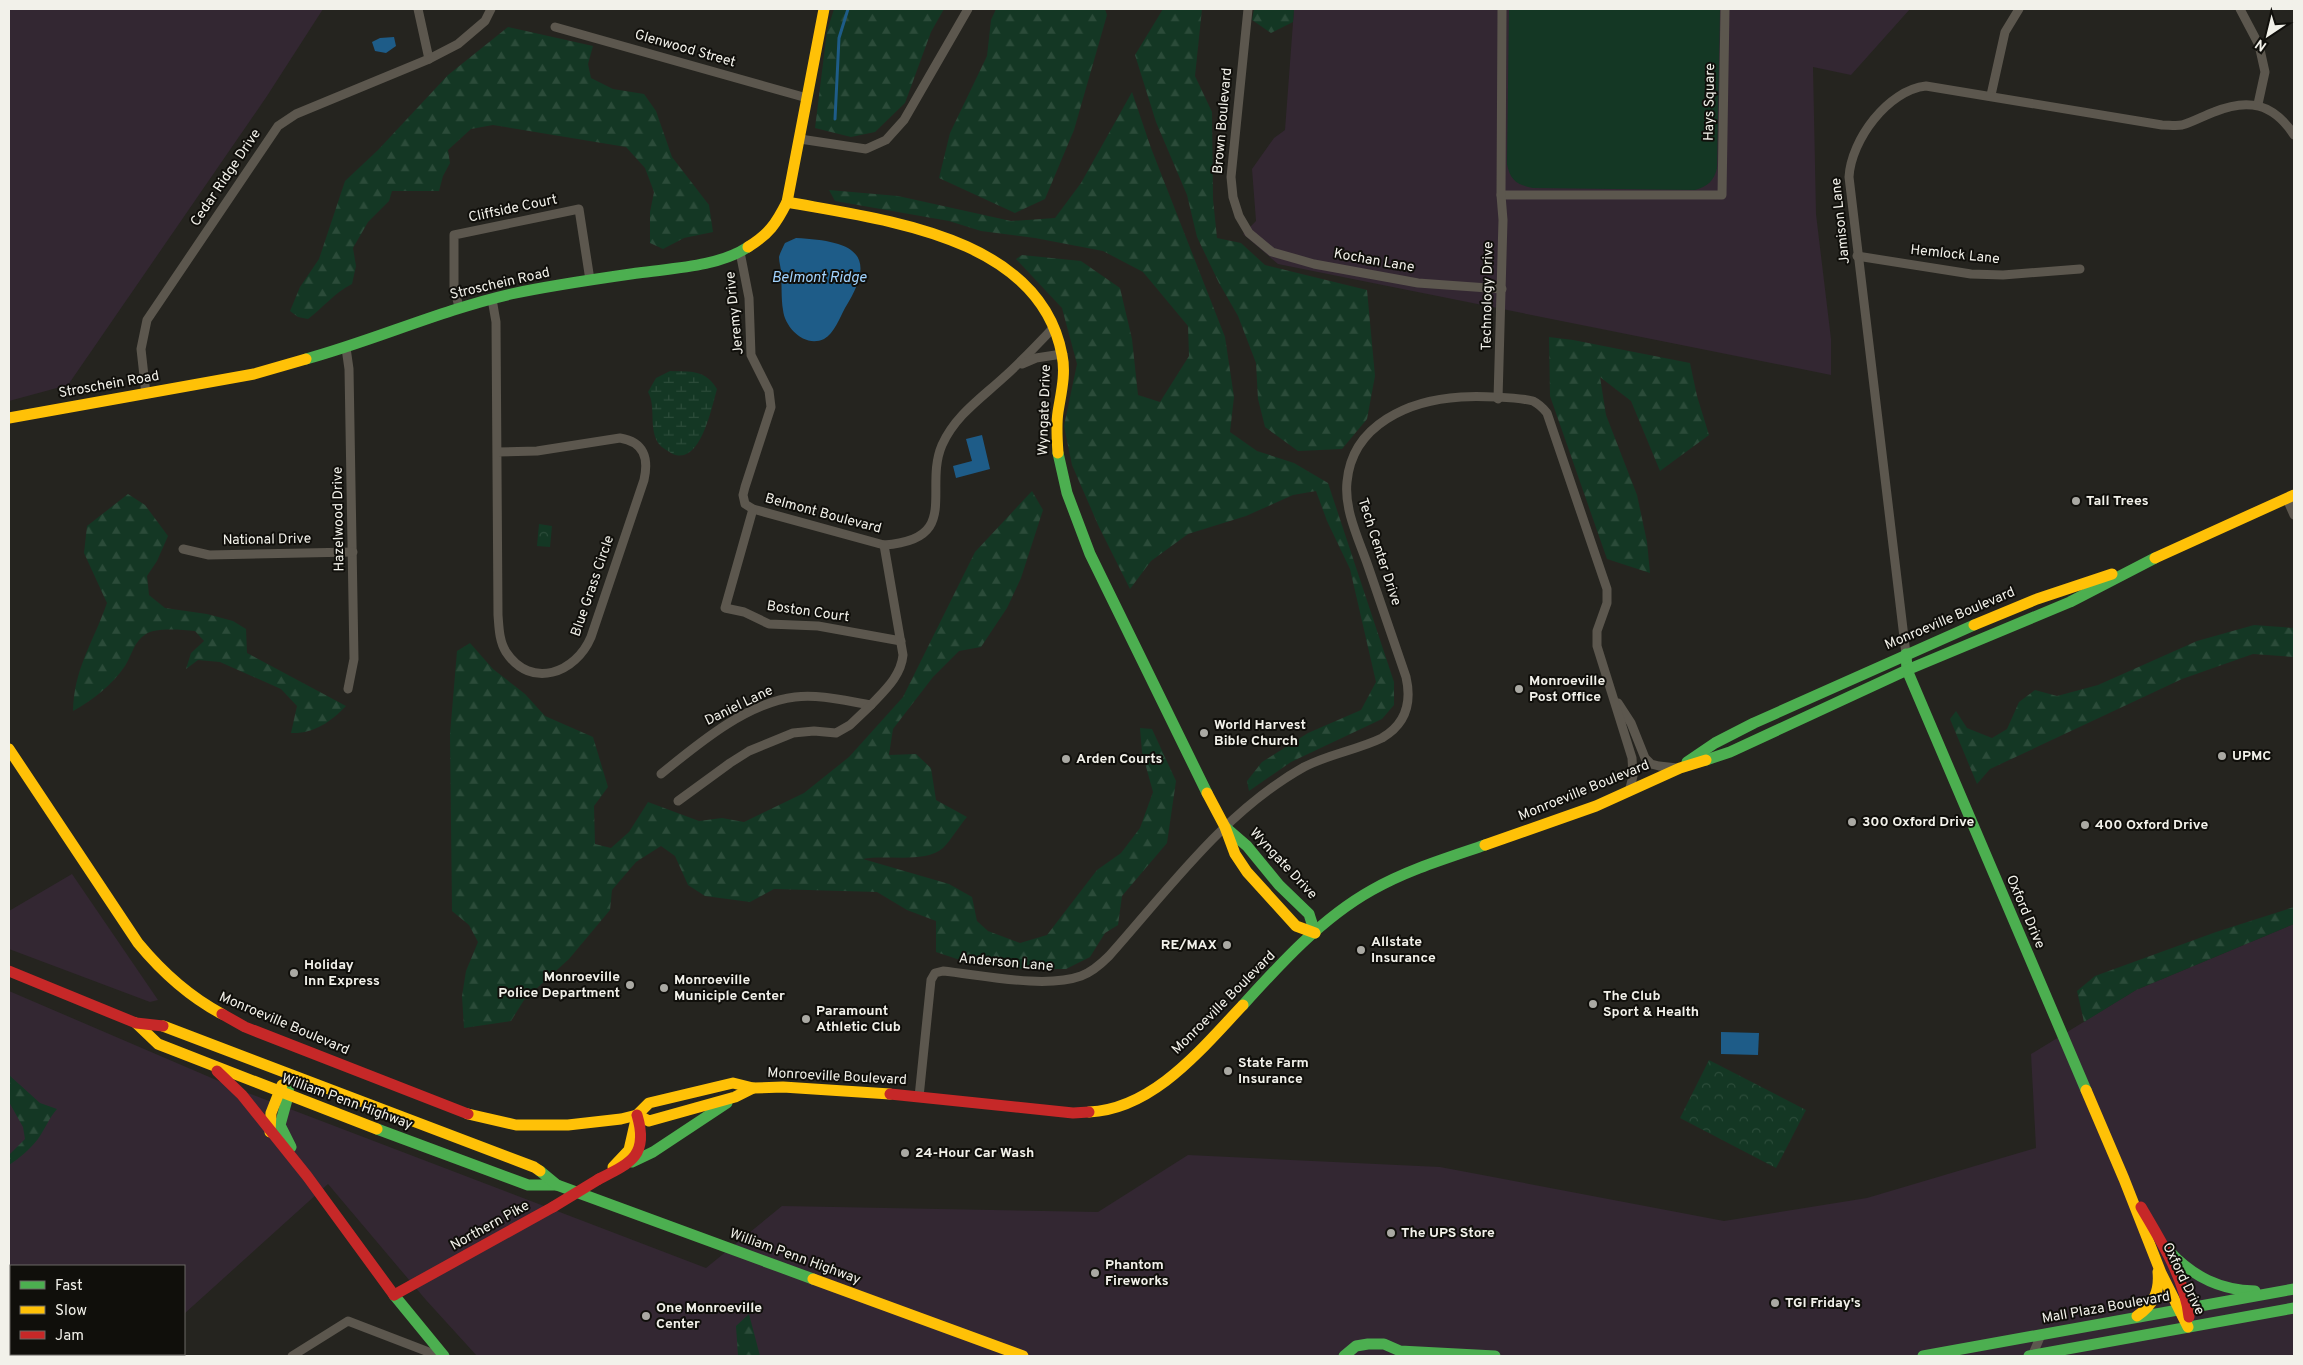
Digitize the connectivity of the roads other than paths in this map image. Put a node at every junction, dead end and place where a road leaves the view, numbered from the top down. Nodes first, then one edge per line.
1 (418, 9) edge
2 (491, 9) edge
3 (824, 9) edge
4 (968, 9) edge
5 (1248, 9) edge
6 (1502, 9) edge
7 (1725, 9) edge
8 (2019, 9) edge
9 (2240, 9) edge
10 (555, 27) dead end
11 (428, 59) junction
12 (1991, 95) junction
13 (807, 98) junction
14 (2258, 104) junction
15 (2294, 134) edge
16 (800, 139) junction
17 (1501, 195) junction
18 (787, 202) junction
19 (1249, 233) joint
20 (740, 252) junction
21 (1858, 256) junction
22 (2080, 269) dead end
23 (590, 280) junction
24 (1502, 290) junction
25 (492, 299) junction
26 (458, 307) junction
27 (1054, 327) junction
28 (346, 348) junction
29 (1062, 354) junction
30 (1015, 367) junction
31 (146, 394) junction
32 (1498, 399) junction
33 (9, 418) edge
34 (497, 452) junction
35 (2290, 497) edge
36 (753, 510) junction
37 (2294, 515) edge
38 (884, 545) junction
39 (183, 549) dead end
40 (354, 552) junction
41 (2132, 569) junction
42 (901, 641) junction
43 (1906, 654) junction
44 (1908, 670) junction
45 (348, 689) dead end
46 (1613, 696) junction
47 (871, 705) junction
48 (9, 749) edge
49 (1680, 768) junction
50 (661, 774) dead end
51 (1629, 792) junction
52 (678, 801) dead end
53 (1225, 827) junction
54 (1315, 933) junction
55 (9, 971) edge
56 (136, 1022) junction
57 (211, 1066) junction
58 (289, 1075) junction
59 (753, 1088) junction
60 (283, 1094) junction
61 (735, 1097) junction
62 (919, 1097) junction
63 (637, 1115) junction
64 (270, 1132) junction
65 (632, 1162) junction
66 (307, 1176) junction
67 (599, 1179) junction
68 (2124, 1179) junction
69 (557, 1185) junction
70 (2151, 1224) junction
71 (2156, 1259) junction
72 (2291, 1290) edge
73 (394, 1296) junction
74 (2294, 1308) edge
75 (2184, 1310) junction
76 (2134, 1318) junction
77 (2188, 1327) junction
78 (2041, 1335) junction
79 (1400, 1351) junction
80 (292, 1356) edge
81 (439, 1356) edge
82 (444, 1356) edge
83 (1023, 1356) edge
84 (1344, 1356) edge
85 (1385, 1356) edge
86 (1495, 1356) edge
87 (1923, 1356) edge
88 (2031, 1356) edge

1 - 11 street
2 - 11 street, Cedar Ridge Drive
3 - 13 main road, Stroschein Road
4 - 16 street
5 - 19 street, Brown Boulevard
6 - 17 street
7 - 17 street, Hays Square
8 - 12 street
9 - 14 street
10 - 13 street, Glenwood Street
11 - 31 street, Cedar Ridge Drive
12 - 14 street, Jamison Lane
12 - 21 street, Jamison Lane
13 - 16 main road, Stroschein Road
14 - 15 street
16 - 18 main road, Stroschein Road
17 - 24 street, Technology Drive
18 - 20 main road, Stroschein Road
18 - 27 main road, Wyngate Drive
19 - 24 street, Kochan Lane
20 - 23 main road, Stroschein Road
20 - 36 street, Jeremy Drive
21 - 22 street, Hemlock Lane
21 - 43 street, Jamison Lane
23 - 25 main road, Stroschein Road
23 - 26 street, Cliffside Court
24 - 32 street, Technology Drive
25 - 26 main road, Stroschein Road
25 - 34 street, Blue Grass Circle
26 - 28 main road, Stroschein Road
27 - 29 main road, Wyngate Drive
27 - 30 street, Belmont Boulevard
28 - 31 main road, Stroschein Road
28 - 40 street, Hazelwood Drive
29 - 30 street, Belmont Boulevard
29 - 53 main road, Wyngate Drive
30 - 38 street, Belmont Boulevard
31 - 33 main road, Stroschein Road
32 - 46 street, Tech Center Drive
32 - 53 street, Tech Center Drive
34 - 34 street, Blue Grass Circle
35 - 37 street
35 - 41 main road, Monroeville Boulevard
36 - 38 street, Belmont Boulevard
36 - 42 street, Boston Court
38 - 42 street
39 - 40 street, National Drive
40 - 45 street, Hazelwood Drive
41 - 43 main road, Monroeville Boulevard
41 - 44 main road, Monroeville Boulevard
42 - 47 street
43 - 44 main road, Oxford Drive
43 - 49 main road, Monroeville Boulevard
44 - 49 main road, Monroeville Boulevard
44 - 68 main road, Oxford Drive
46 - 49 street, Tech Center Drive
46 - 51 street, Tech Center Drive
47 - 50 street, Daniel Lane
47 - 52 street
48 - 63 main road, Monroeville Boulevard
49 - 51 main road, Monroeville Boulevard
51 - 54 main road, Monroeville Boulevard
53 - 54 main road, Wyngate Drive
53 - 54 main road, Wyngate Drive
53 - 62 street, Anderson Lane
54 - 62 main road, Monroeville Boulevard
55 - 56 main road, William Penn Highway
56 - 57 main road, William Penn Highway
56 - 58 main road, William Penn Highway
57 - 60 main road, William Penn Highway
57 - 64 main road
58 - 60 main road
58 - 69 main road, William Penn Highway
59 - 61 main road, Monroeville Boulevard
59 - 62 main road, Monroeville Boulevard
59 - 63 main road, Monroeville Boulevard
60 - 64 main road
60 - 66 main road
60 - 69 main road, William Penn Highway
61 - 63 main road, Monroeville Boulevard
61 - 65 main road, Northern Pike
63 - 65 main road
63 - 67 main road, Northern Pike
64 - 66 main road
65 - 67 main road, Northern Pike
66 - 73 main road
67 - 73 main road, Northern Pike, bridge
68 - 70 main road, Oxford Drive
68 - 71 main road, Oxford Drive
69 - 83 main road, William Penn Highway
70 - 72 main road
70 - 75 main road, Oxford Drive
71 - 75 main road, Oxford Drive
71 - 76 main road
72 - 75 main road, Mall Plaza Boulevard
73 - 82 main road
74 - 77 main road
75 - 76 main road, Mall Plaza Boulevard
75 - 77 main road, Oxford Drive
76 - 78 main road, Mall Plaza Boulevard
77 - 88 main road
78 - 87 main road, Mall Plaza Boulevard
78 - 88 street
79 - 84 main road
79 - 85 main road
79 - 86 main road
80 - 81 street

